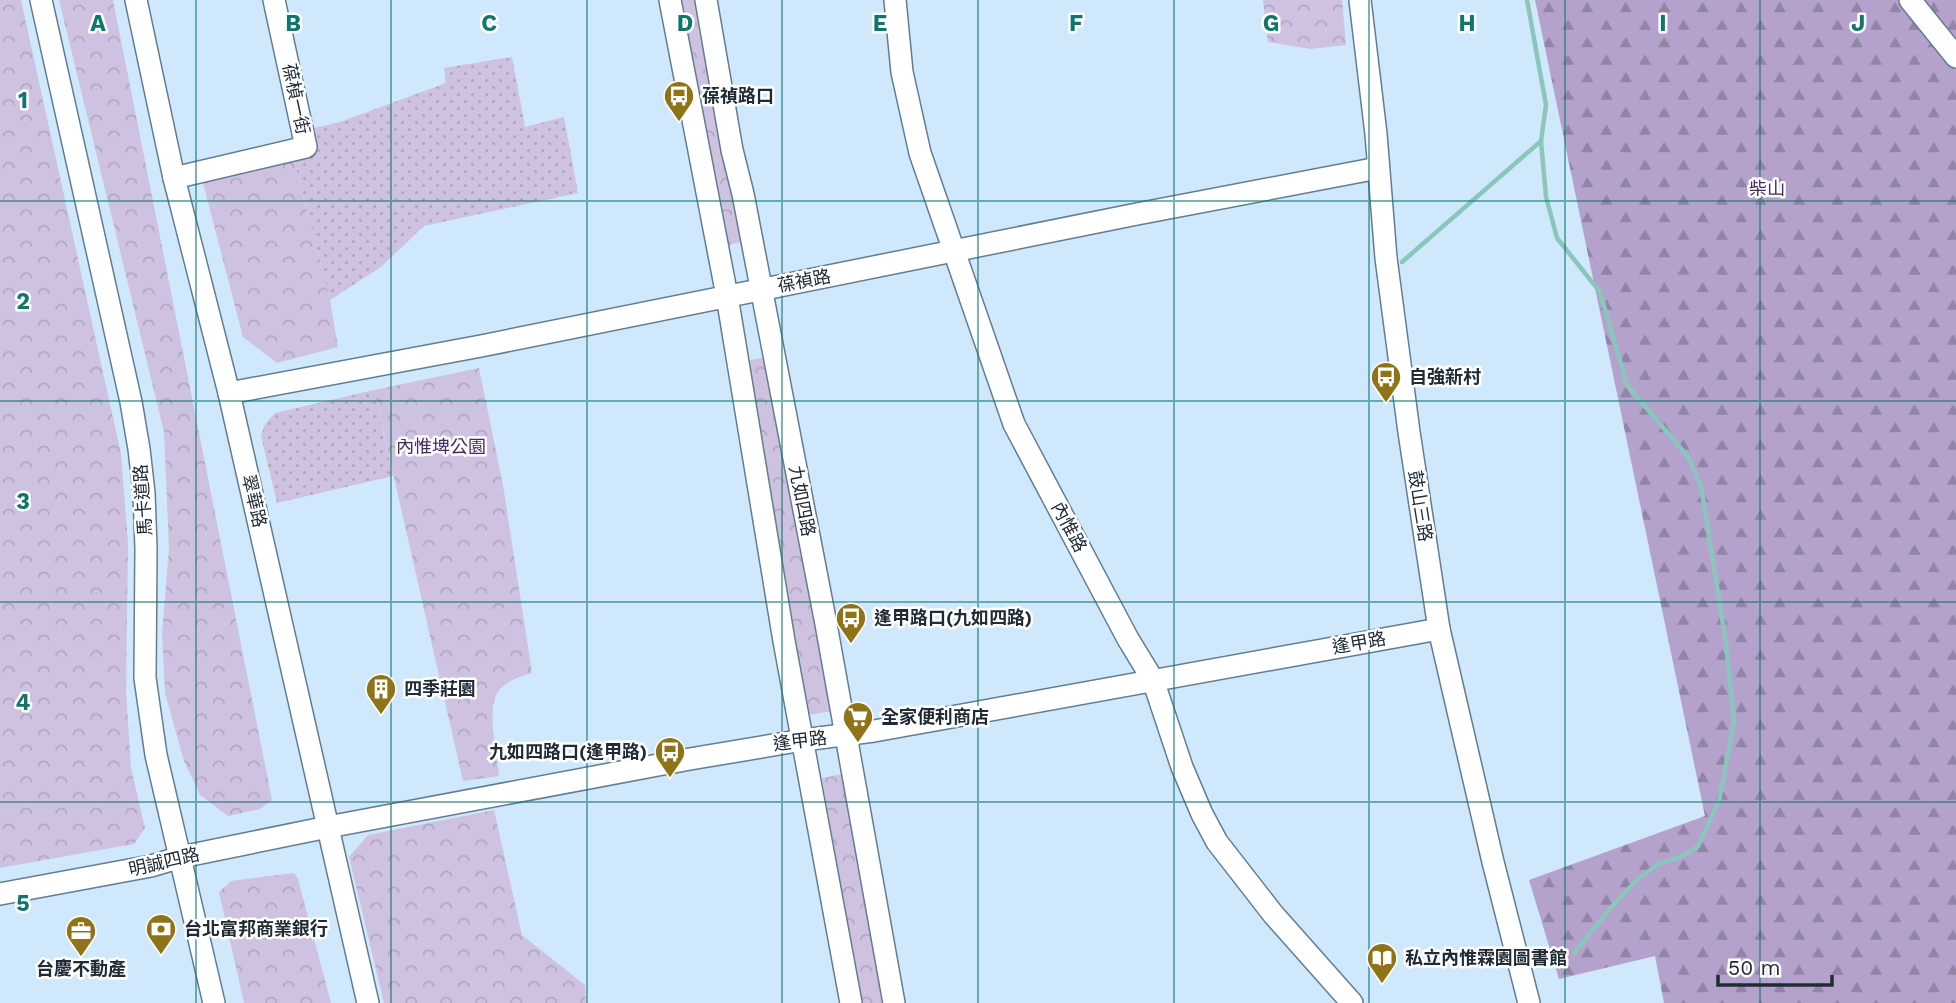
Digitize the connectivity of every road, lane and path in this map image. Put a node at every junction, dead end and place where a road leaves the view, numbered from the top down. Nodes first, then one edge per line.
1 (41, 0) edge
2 (136, 0) edge
3 (274, 0) edge
4 (670, 0) edge
5 (706, 0) edge
6 (895, 0) edge
7 (1360, 0) edge
8 (1910, 0) edge
9 (1956, 57) edge
10 (1378, 168) junction
11 (174, 178) junction
12 (953, 251) junction
13 (760, 289) junction
14 (727, 296) junction
15 (229, 393) junction
16 (1439, 629) junction
17 (1153, 680) junction
18 (846, 736) junction
19 (803, 740) junction
20 (328, 827) junction
21 (181, 857) junction
22 (0, 894) edge
23 (214, 1003) edge
24 (368, 1003) edge
25 (851, 1003) edge
26 (894, 1003) edge
27 (1352, 1003) edge
28 (1529, 1003) edge

1 - 21 street, 馬卡道路
2 - 11 street, 翠華路
3 - 11 street, 葆楨一街
4 - 14 street
5 - 13 street, 九如四路
6 - 12 street, 內惟路
7 - 10 street, 鼓山三路
8 - 9 street
10 - 12 street, 葆禎路
10 - 16 street, 鼓山三路
11 - 15 street, 翠華路
12 - 13 street, 葆禎路
12 - 17 street, 內惟路
13 - 14 street, 葆禎路
13 - 18 street, 九如四路
14 - 15 street, 葆禎路
14 - 19 street
15 - 20 street, 翠華路
16 - 17 street, 逢甲路
16 - 28 street, 鼓山三路
17 - 18 street, 逢甲路
17 - 27 street, 內惟路
18 - 19 street, 逢甲路
18 - 26 street, 九如四路
19 - 20 street, 逢甲路
19 - 25 street
20 - 21 street, 明誠四路
20 - 24 street, 翠華路
21 - 22 street, 明誠四路
21 - 23 street, 馬卡道路

